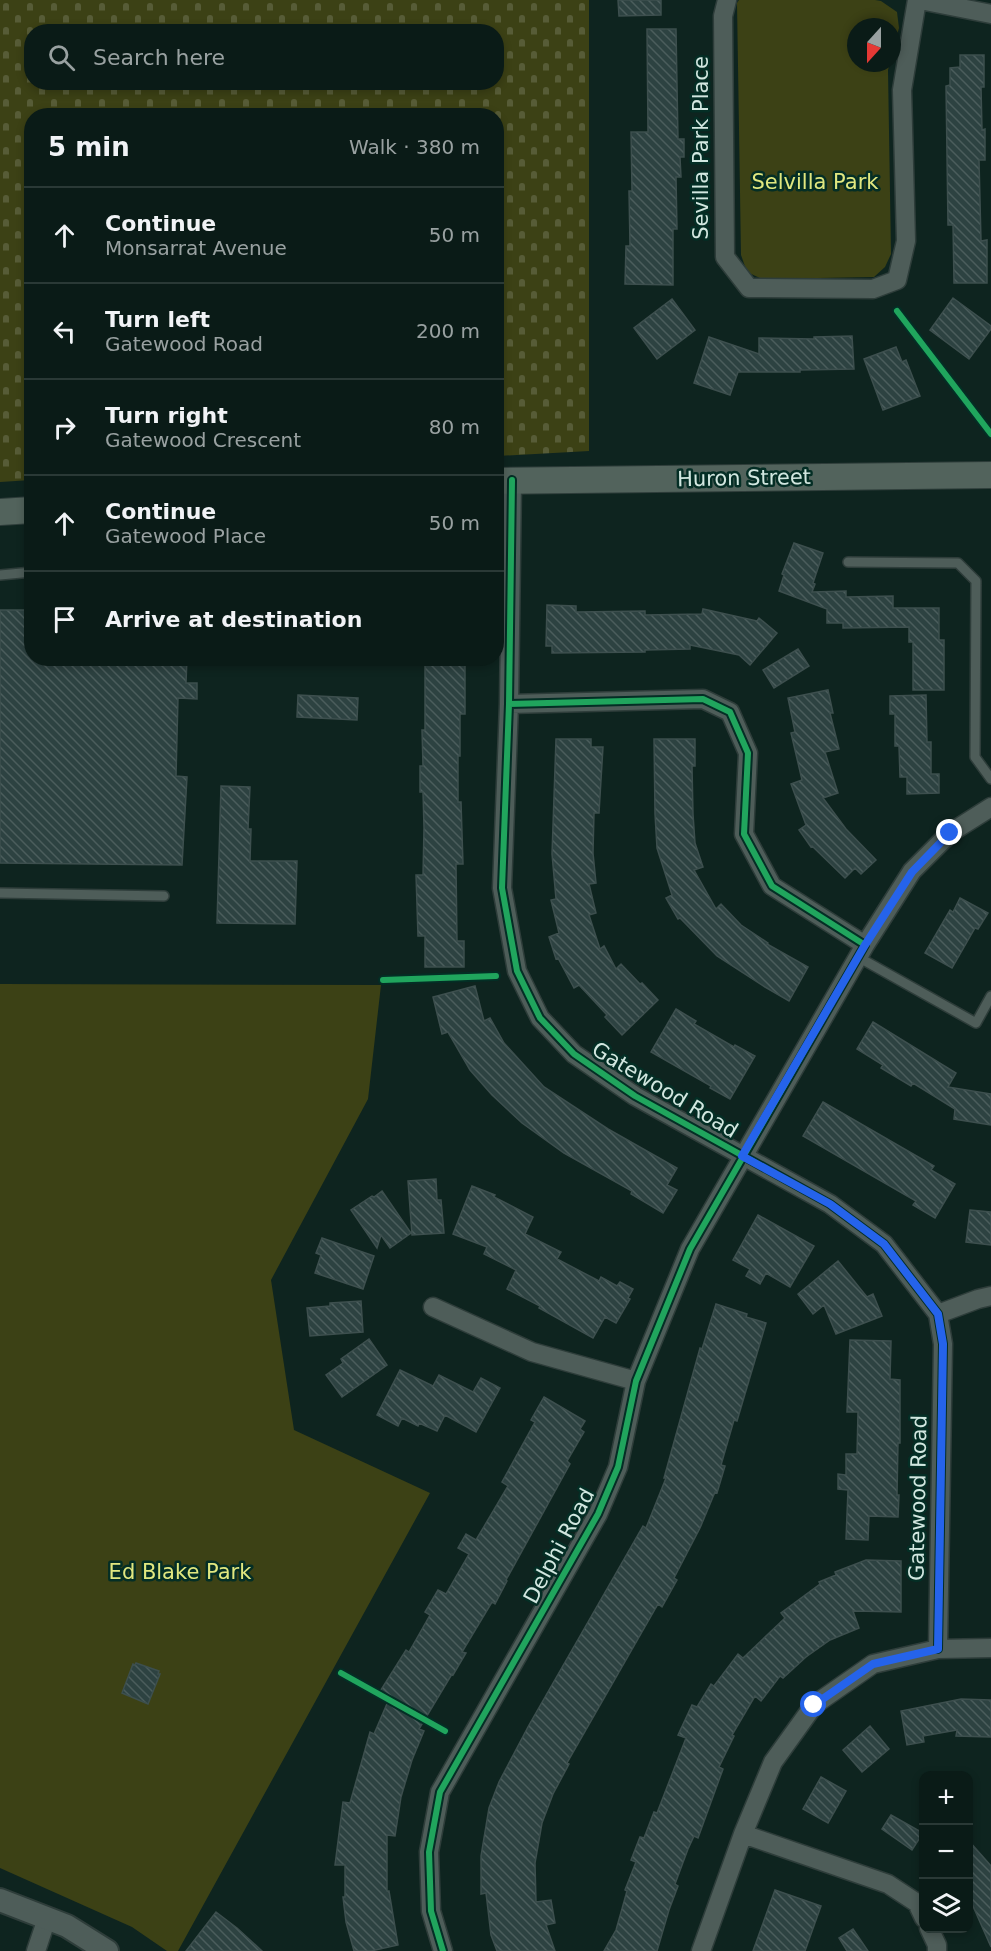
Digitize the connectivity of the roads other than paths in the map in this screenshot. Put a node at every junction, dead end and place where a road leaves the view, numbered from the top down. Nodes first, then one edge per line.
1 (726, 0) edge
2 (919, 0) edge
3 (991, 14) edge
4 (991, 475) edge
5 (504, 481) edge
6 (24, 510) edge
7 (0, 512) edge
8 (848, 562) dead end
9 (24, 573) edge
10 (0, 575) edge
11 (509, 704) junction
12 (991, 779) edge
13 (991, 807) edge
14 (0, 893) edge
15 (164, 896) dead end
16 (861, 951) junction
17 (991, 996) edge
18 (742, 1156) junction
19 (991, 1296) edge
20 (433, 1307) dead end
21 (938, 1314) junction
22 (636, 1381) junction
23 (991, 1648) edge
24 (938, 1649) junction
25 (743, 1834) junction
26 (0, 1900) edge
27 (919, 1909) edge
28 (47, 1918) junction
29 (930, 1933) edge
30 (36, 1951) edge
31 (106, 1951) edge
32 (443, 1951) edge
33 (701, 1951) edge
34 (936, 1951) edge

1 - 2 street, Sevilla Park Place
2 - 3 street, Sevilla Park Place
4 - 5 main road, Huron Street
5 - 11 street, Gatewood Road
6 - 7 main road
8 - 12 lane
9 - 10 lane
11 - 16 street
11 - 18 street, Gatewood Road
13 - 16 street, Delphi Road
14 - 15 lane
16 - 17 lane
16 - 18 street, Delphi Road
18 - 21 street, Gatewood Road
18 - 22 street, Delphi Road
19 - 21 street
20 - 22 street
21 - 24 street, Gatewood Road
22 - 32 street, Delphi Road
23 - 24 street
24 - 25 street
25 - 27 street
25 - 33 street
26 - 28 street
28 - 30 street
28 - 31 street
29 - 34 street

